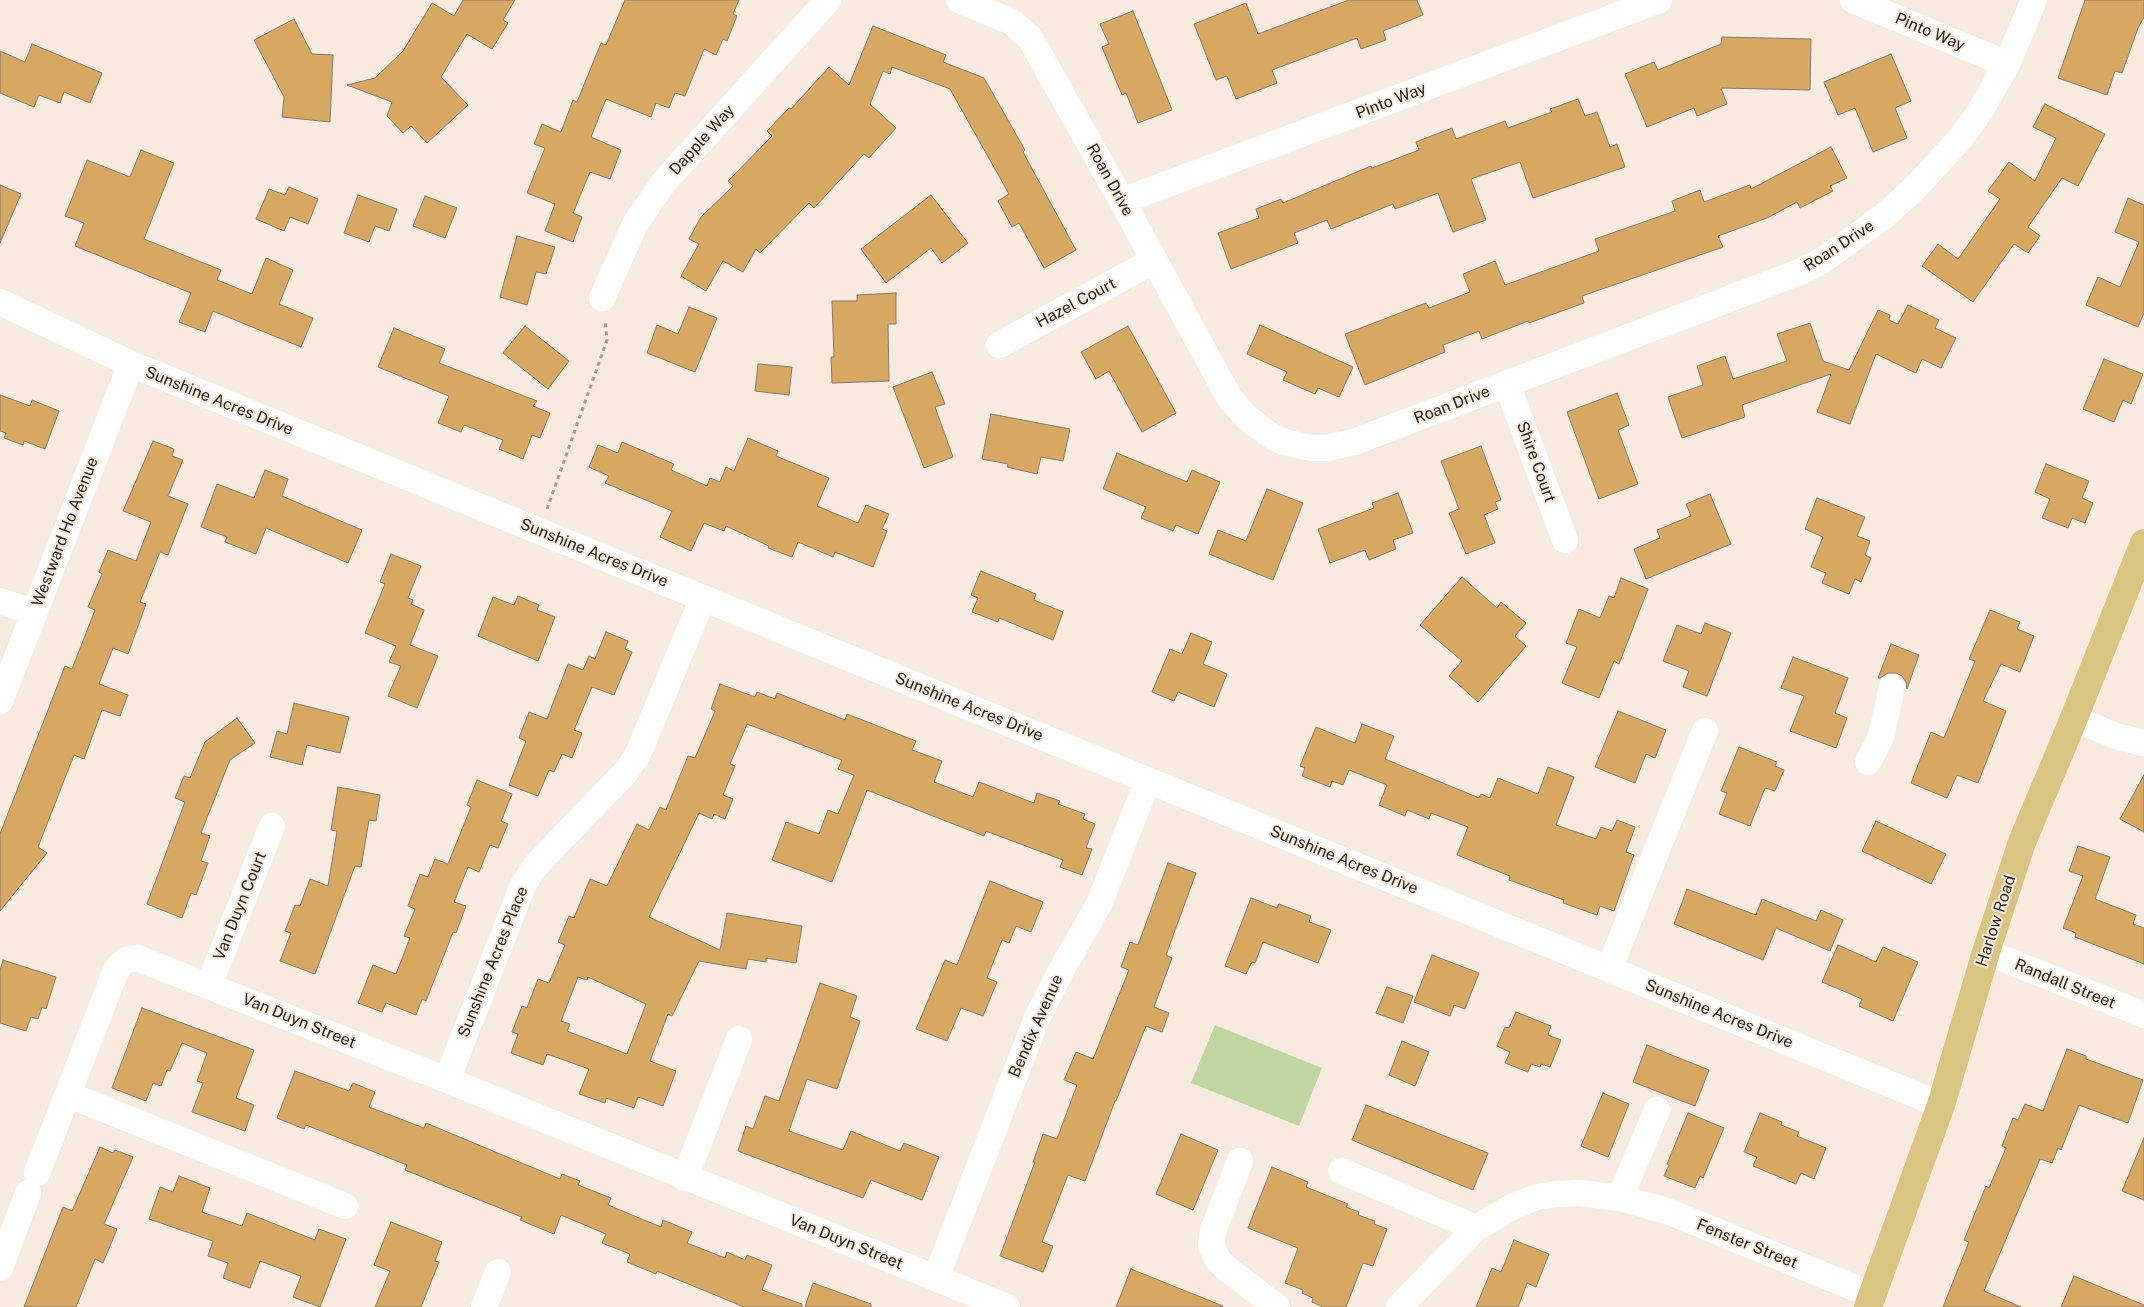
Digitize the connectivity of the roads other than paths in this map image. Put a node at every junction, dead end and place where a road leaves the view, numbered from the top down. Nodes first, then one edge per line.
1 (828, 0) edge
2 (959, 0) edge
3 (1659, 0) edge
4 (1853, 0) edge
5 (2034, 0) edge
6 (2007, 64) junction
7 (1122, 201) junction
8 (1153, 261) junction
9 (602, 298) road end
10 (0, 302) edge
11 (999, 345) dead end
12 (131, 364) junction
13 (1507, 384) junction
14 (1565, 540) dead end
15 (2144, 543) edge
16 (704, 598) junction
17 (0, 600) edge
18 (34, 612) junction
19 (1892, 687) dead end
20 (0, 701) edge
21 (2074, 719) junction
22 (1704, 730) dead end
23 (2144, 743) edge
24 (1868, 762) dead end
25 (1148, 780) junction
26 (272, 826) dead end
27 (1986, 952) junction
28 (1610, 969) junction
29 (209, 985) junction
30 (2144, 1015) edge
31 (739, 1039) dead end
32 (447, 1080) junction
33 (68, 1095) junction
34 (1941, 1105) junction
35 (1657, 1110) dead end
36 (1240, 1161) dead end
37 (1341, 1171) dead end
38 (685, 1178) junction
39 (1620, 1198) junction
40 (345, 1206) dead end
41 (1476, 1228) junction
42 (0, 1268) edge
43 (498, 1272) dead end
44 (936, 1278) junction
45 (1870, 1301) edge
46 (484, 1307) edge
47 (1007, 1307) edge
48 (1277, 1307) edge
49 (1398, 1307) edge

1 - 9 street, Dapple Way
2 - 7 street, Roan Drive
3 - 7 street, Pinto Way
4 - 6 street, Pinto Way
5 - 6 street, Roan Drive
6 - 13 street, Roan Drive
7 - 8 street, Roan Drive
8 - 11 street, Hazel Court
8 - 13 street, Roan Drive
10 - 12 street, Sunshine Acres Drive
12 - 16 street, Sunshine Acres Drive
12 - 18 street, Westward Ho Avenue
13 - 14 street, Shire Court
15 - 21 main road, Harlow Road
16 - 25 street, Sunshine Acres Drive
16 - 32 street, Sunshine Acres Place
17 - 18 street
18 - 20 street, Westward Ho Avenue
19 - 24 street
21 - 23 street
21 - 27 main road, Harlow Road
22 - 28 street
25 - 28 street, Sunshine Acres Drive
25 - 44 street, Bendix Avenue
26 - 29 street, Van Duyn Court
27 - 30 street, Randall Street
27 - 34 main road, Harlow Road
28 - 34 street, Sunshine Acres Drive
29 - 32 street, Van Duyn Street
29 - 33 street, Van Duyn Street
31 - 38 street
32 - 38 street, Van Duyn Street
33 - 40 street
33 - 42 street, Van Duyn Street
34 - 45 main road, Harlow Road
35 - 39 street
36 - 48 street
37 - 41 street
38 - 44 street, Van Duyn Street
39 - 41 street, Fenster Street
39 - 45 street, Fenster Street
41 - 49 street, Fenster Street
43 - 46 street
44 - 47 street, Van Duyn Street

